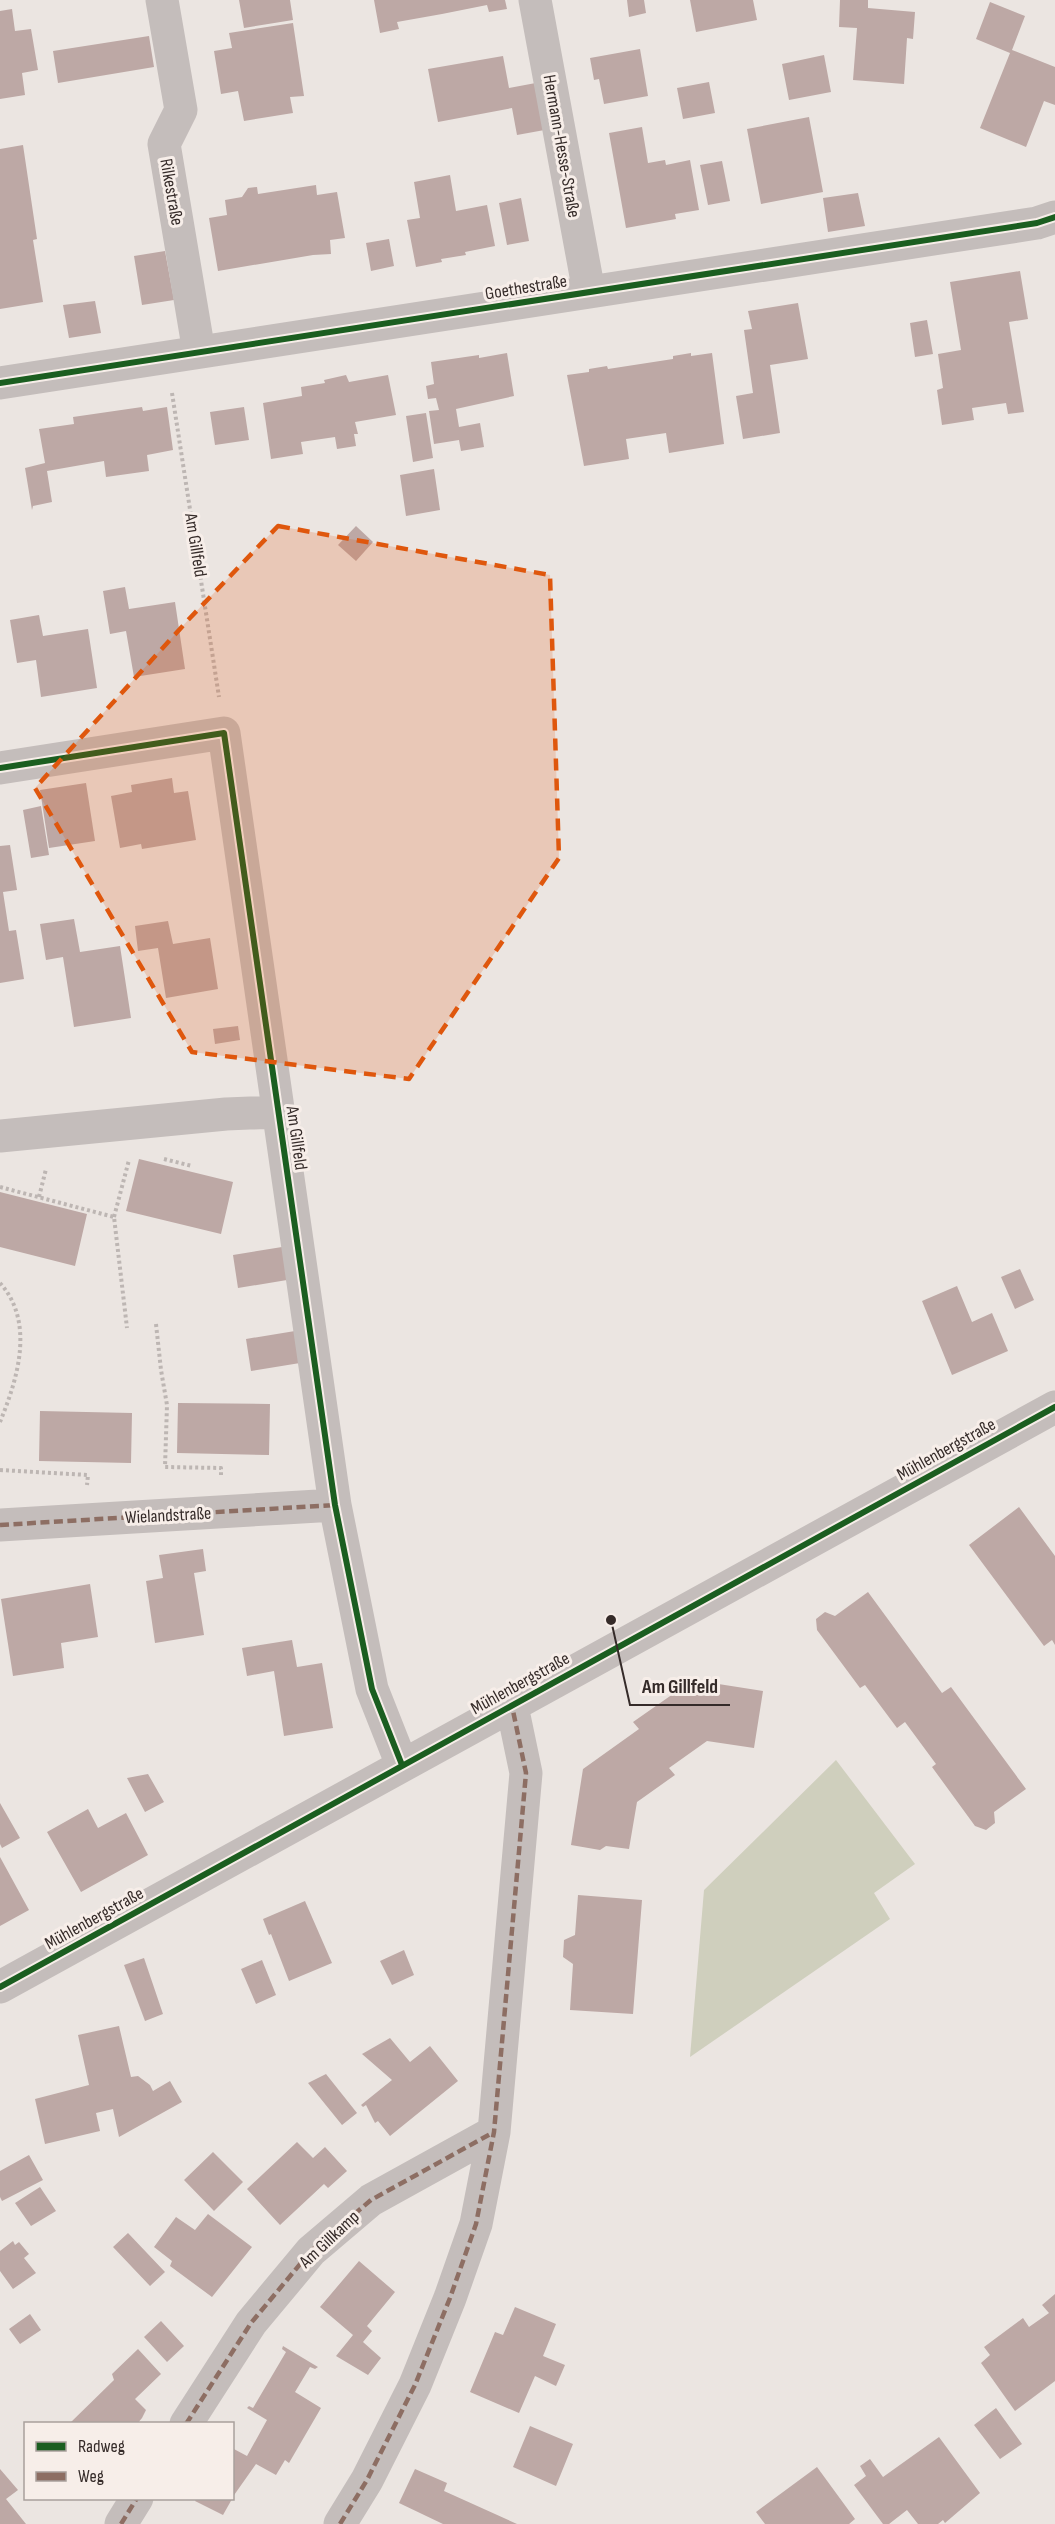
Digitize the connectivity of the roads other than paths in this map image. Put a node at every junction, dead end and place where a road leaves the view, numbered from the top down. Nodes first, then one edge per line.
1 (162, 0) edge
2 (535, 0) edge
3 (1055, 217) edge
4 (589, 292) junction
5 (199, 352) junction
6 (0, 383) edge
7 (0, 768) edge
8 (278, 1112) junction
9 (0, 1136) edge
10 (1055, 1407) edge
11 (335, 1505) junction
12 (0, 1525) edge
13 (512, 1706) junction
14 (402, 1765) junction
15 (0, 1987) edge
16 (494, 2132) junction
17 (187, 2422) edge
18 (136, 2500) edge
19 (121, 2524) edge
20 (340, 2524) edge

1 - 5 street, Rilkestraße
2 - 4 street, Hermann-Hesse-Straße
3 - 4 street, Goethestraße
4 - 5 street, Goethestraße
5 - 6 street, Goethestraße
7 - 8 street, Am Gillfeld
8 - 9 street, Am Gillfeld
8 - 11 street, Am Gillfeld
10 - 13 street, Mühlenbergstraße
11 - 12 street, Wielandstraße
11 - 14 street, Am Gillfeld
13 - 14 street, Mühlenbergstraße
13 - 16 street
14 - 15 street, Mühlenbergstraße
16 - 17 street, Am Gillkamp
16 - 20 street
18 - 19 street

